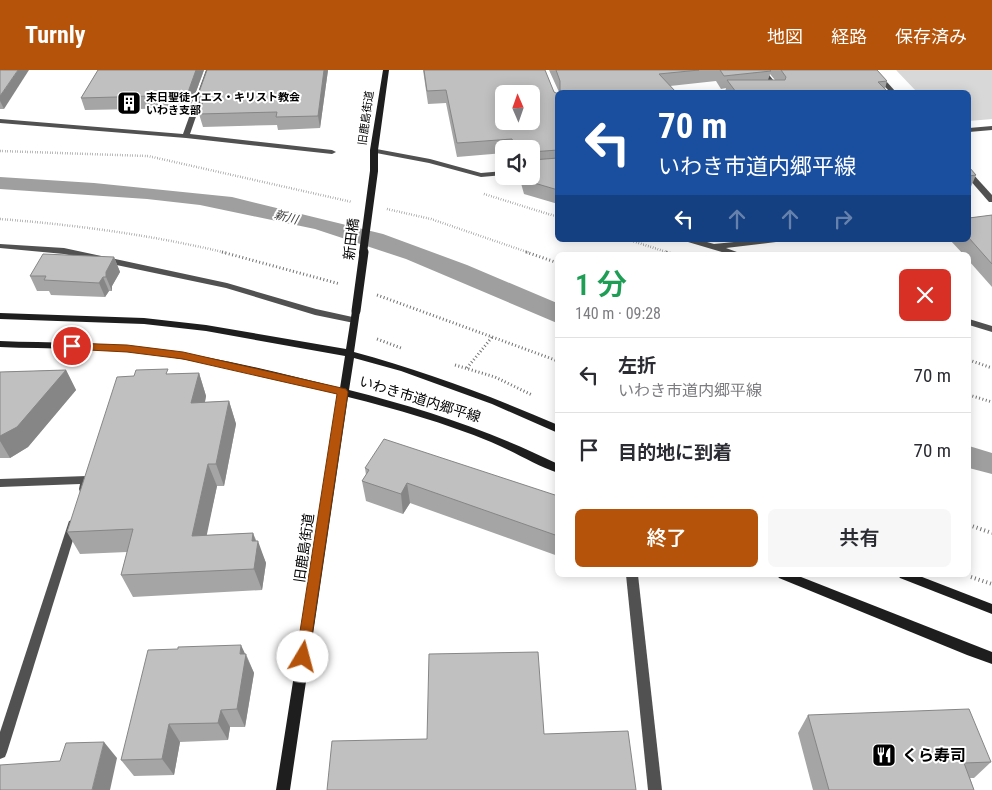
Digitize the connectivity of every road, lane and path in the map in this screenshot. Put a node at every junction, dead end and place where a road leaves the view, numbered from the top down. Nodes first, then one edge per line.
1 (209, 70) edge
2 (386, 70) edge
3 (762, 70) edge
4 (872, 70) edge
5 (767, 89) edge
6 (778, 90) edge
7 (890, 90) edge
8 (0, 122) edge
9 (992, 128) edge
10 (971, 130) edge
11 (186, 136) junction
12 (374, 150) junction
13 (0, 151) edge
14 (332, 152) dead end
15 (374, 171) joint
16 (495, 174) edge
17 (971, 177) edge
18 (992, 200) edge
19 (353, 202) dead end
20 (383, 208) dead end
21 (0, 219) edge
22 (635, 242) edge
23 (697, 242) edge
24 (758, 242) edge
25 (0, 246) edge
26 (713, 247) junction
27 (666, 252) edge
28 (730, 252) edge
29 (555, 262) edge
30 (345, 286) dead end
31 (372, 294) dead end
32 (355, 315) junction
33 (0, 316) edge
34 (971, 323) edge
35 (992, 329) edge
36 (494, 336) junction
37 (0, 344) edge
38 (348, 354) junction
39 (555, 360) edge
40 (971, 361) edge
41 (467, 368) dead end
42 (992, 368) edge
43 (342, 392) junction
44 (971, 396) edge
45 (992, 402) edge
46 (555, 428) edge
47 (555, 467) edge
48 (0, 483) edge
49 (81, 497) edge
50 (76, 514) edge
51 (971, 526) edge
52 (992, 533) edge
53 (632, 577) edge
54 (788, 577) edge
55 (909, 577) edge
56 (971, 577) edge
57 (992, 584) edge
58 (992, 609) edge
59 (992, 658) edge
60 (0, 752) edge
61 (283, 790) edge
62 (655, 790) edge

1 - 11 street
2 - 12 street, 旧鹿島街道
3 - 6 street
4 - 7 street
5 - 6 street
8 - 11 street
9 - 10 street
11 - 14 street
12 - 15 street, 旧鹿島街道
12 - 16 street
13 - 19 path
15 - 32 street, 新田橋, bridge
17 - 18 street
20 - 29 path
21 - 30 path
22 - 27 path
23 - 26 street
24 - 26 street
25 - 32 street
26 - 28 street
31 - 36 path
32 - 38 street, 旧鹿島街道
33 - 38 street, いわき市道内郷平線
34 - 35 street
36 - 39 path
36 - 41 path
37 - 43 street, いわき市道内郷平線
38 - 43 street, 旧鹿島街道
38 - 46 street, いわき市道内郷平線
40 - 42 path
43 - 47 street, いわき市道内郷平線
43 - 61 street, 旧鹿島街道
44 - 45 path
48 - 49 street
50 - 60 street
51 - 52 path
53 - 62 street
54 - 59 street
55 - 58 street
56 - 57 path

